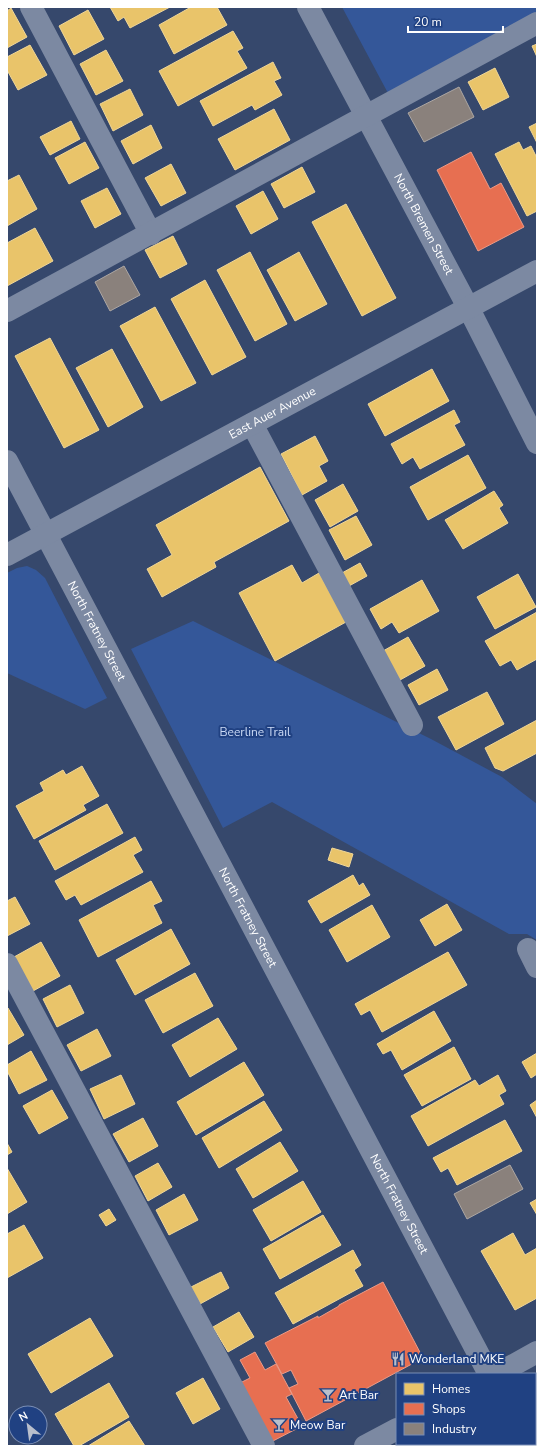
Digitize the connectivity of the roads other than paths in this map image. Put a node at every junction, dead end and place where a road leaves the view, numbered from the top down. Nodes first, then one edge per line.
1 (31, 7) edge
2 (308, 7) edge
3 (537, 23) edge
4 (367, 116) junction
5 (151, 234) junction
6 (537, 271) edge
7 (469, 309) junction
8 (7, 311) edge
9 (252, 424) junction
10 (537, 443) edge
11 (7, 461) edge
12 (45, 534) junction
13 (7, 555) edge
14 (412, 726) dead end
15 (7, 964) edge
16 (537, 1352) edge
17 (487, 1373) edge
18 (499, 1373) edge
19 (396, 1430) edge
20 (264, 1446) edge
21 (365, 1446) edge

1 - 5 street
2 - 4 street, North Bremen Street
3 - 4 street
4 - 5 street
4 - 7 street, North Bremen Street
5 - 8 street
6 - 7 street, East Auer Avenue
7 - 9 street, East Auer Avenue
7 - 10 street, North Bremen Street
9 - 12 street, East Auer Avenue
9 - 14 street
11 - 12 street, North Fratney Street
12 - 13 street, East Auer Avenue
12 - 17 street, North Fratney Street
15 - 20 street
16 - 18 street
19 - 21 street

